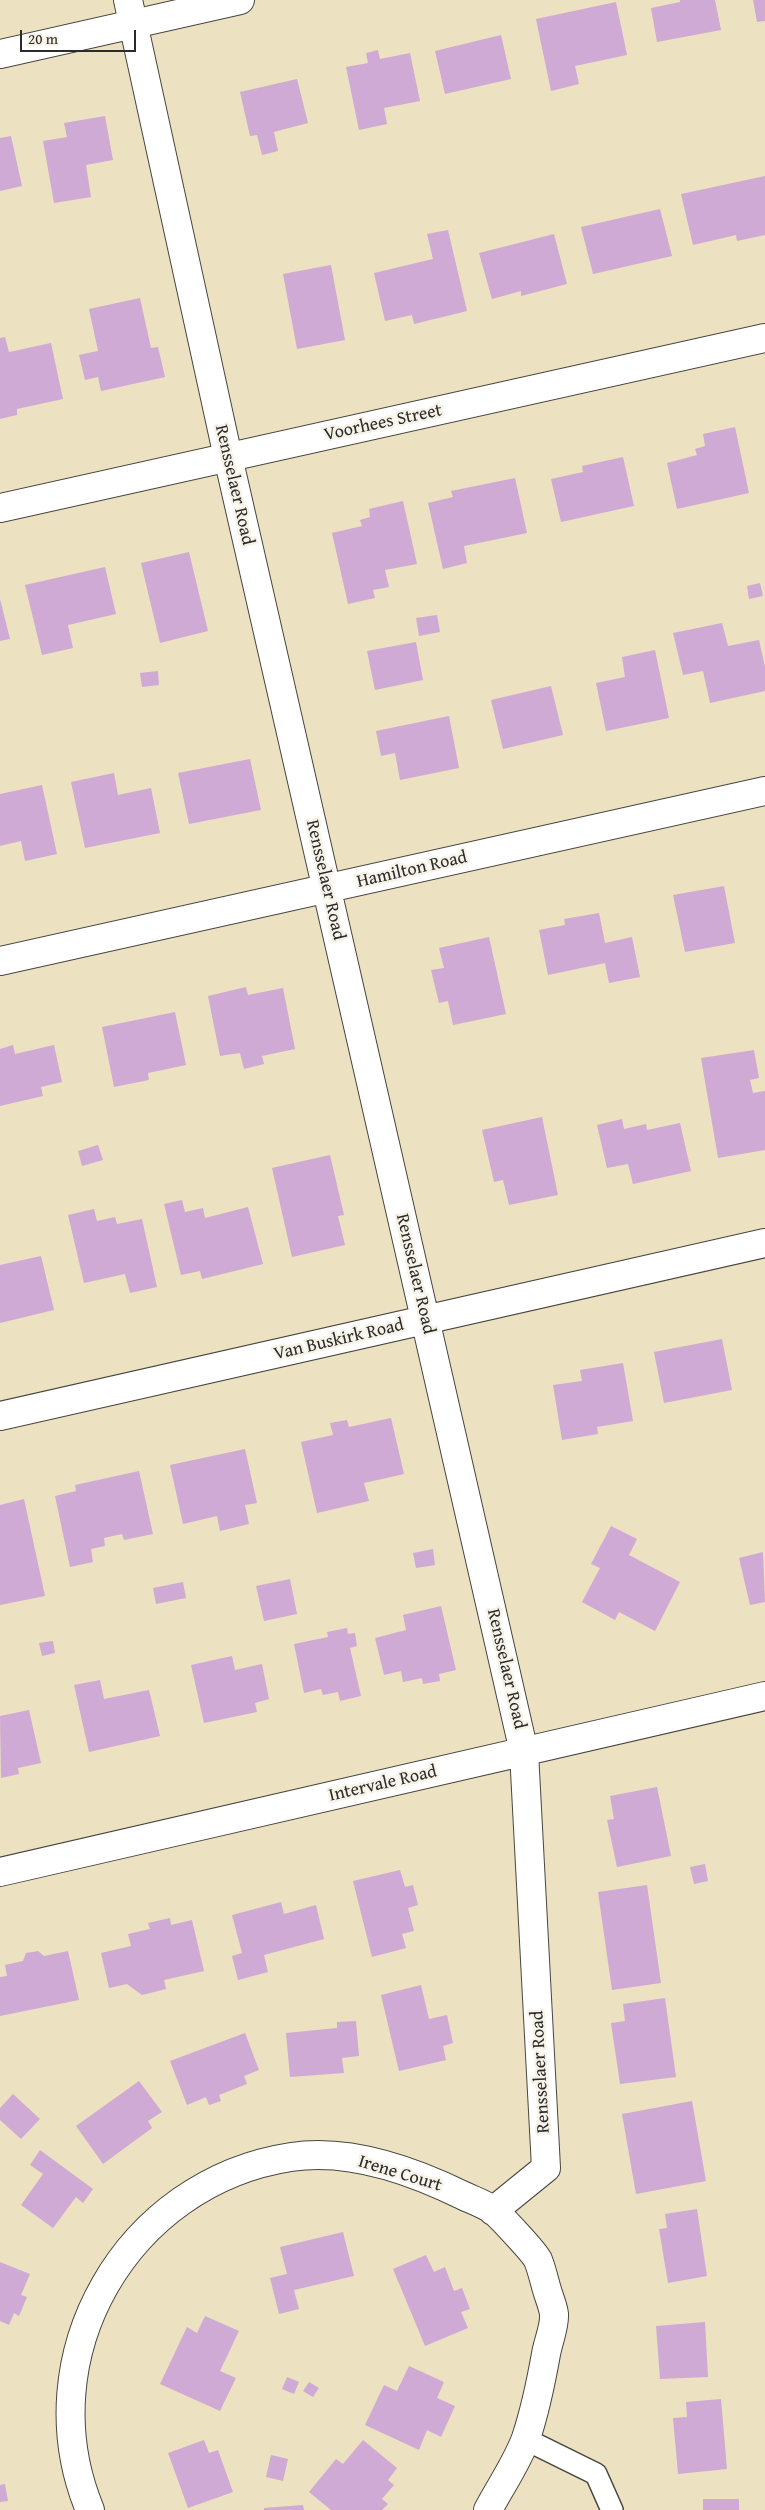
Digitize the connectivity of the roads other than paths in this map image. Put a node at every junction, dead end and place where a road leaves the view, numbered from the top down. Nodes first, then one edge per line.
1 (240, 0) edge
2 (131, 12) edge
3 (0, 54) edge
4 (765, 338) edge
5 (228, 457) junction
6 (0, 508) edge
7 (765, 791) edge
8 (327, 888) junction
9 (0, 961) edge
10 (765, 1243) edge
11 (425, 1320) junction
12 (0, 1416) edge
13 (765, 1696) edge
14 (524, 1752) junction
15 (0, 1872) edge
16 (493, 2210) junction
17 (525, 2439) junction
18 (90, 2510) edge
19 (488, 2510) edge
20 (612, 2510) edge

1 - 2 street
2 - 3 street
2 - 5 street, Rensselaer Road
4 - 5 street, Voorhees Street
5 - 6 street, Voorhees Street
5 - 8 street, Rensselaer Road
7 - 8 street, Hamilton Road
8 - 9 street, Hamilton Road
8 - 11 street, Rensselaer Road
10 - 11 street, Van Buskirk Road
11 - 12 street, Van Buskirk Road
11 - 14 street, Rensselaer Road
13 - 14 street, Intervale Road
14 - 15 street, Intervale Road
14 - 16 street, Rensselaer Road
16 - 17 street
16 - 18 street, Irene Court
17 - 19 street
17 - 20 lane

